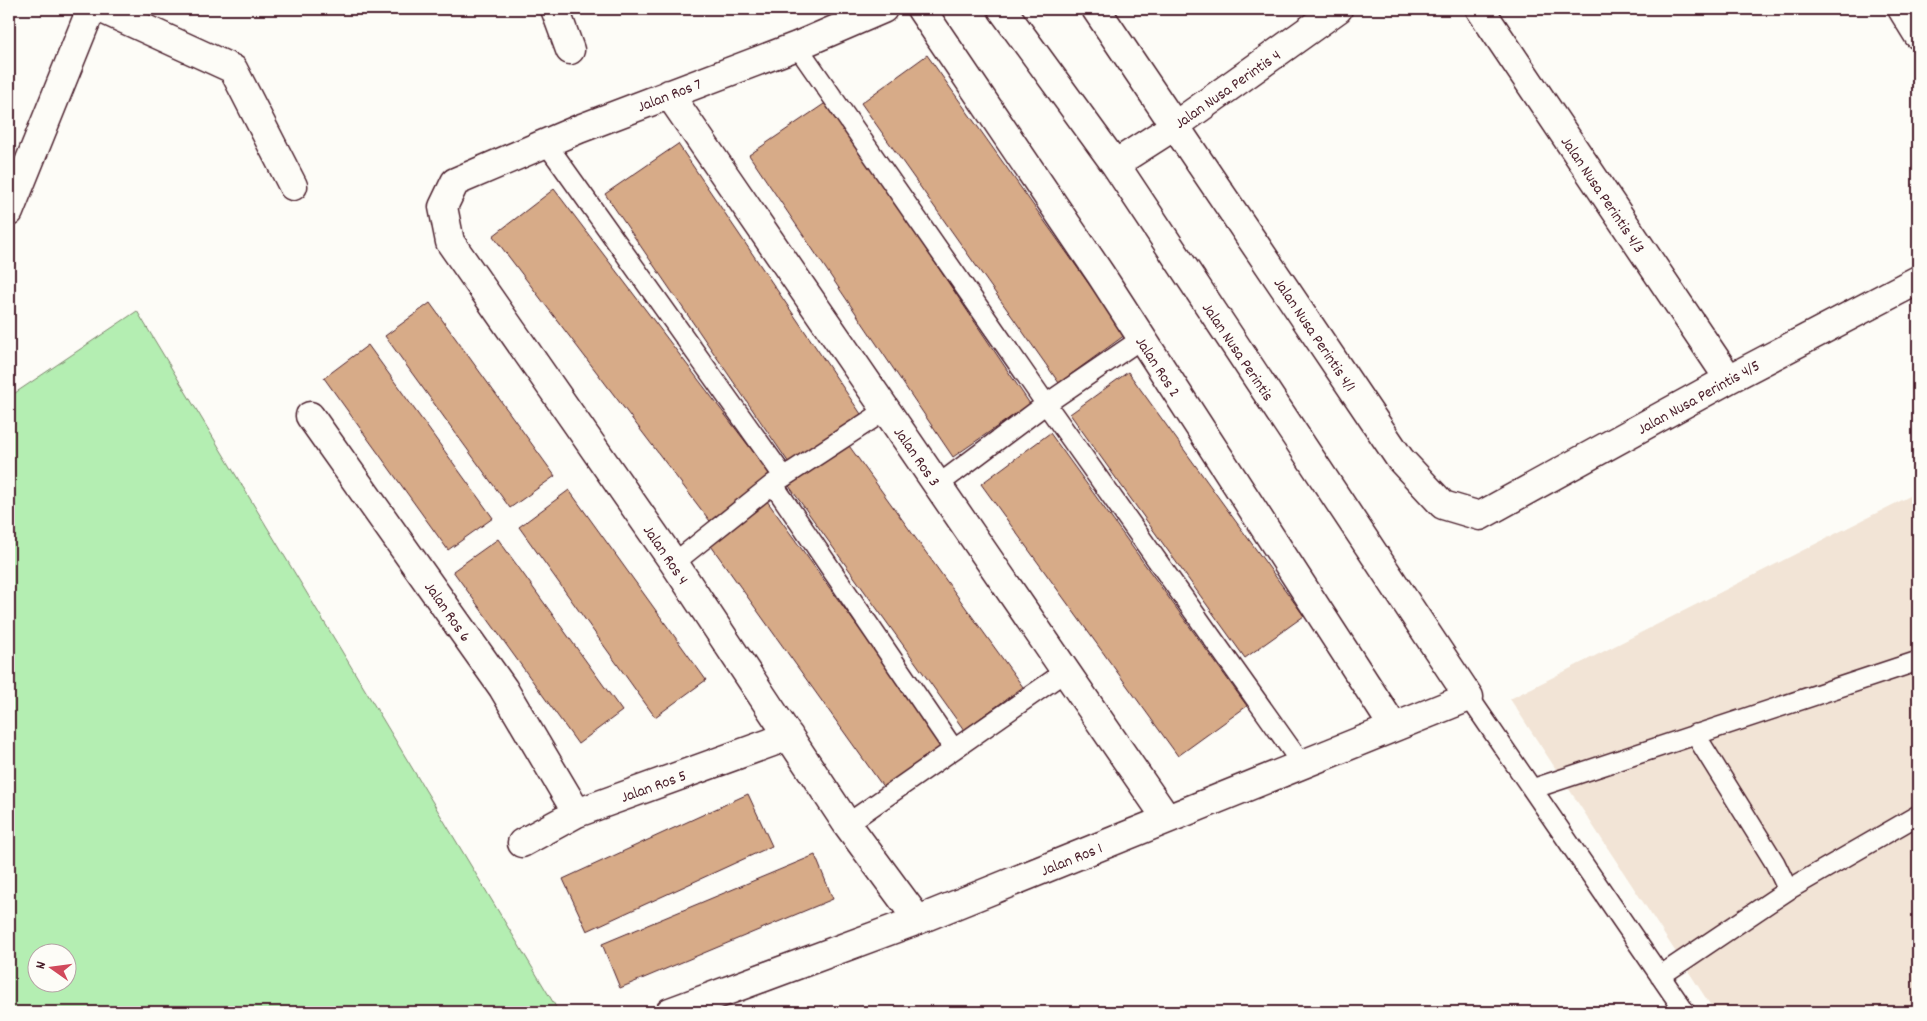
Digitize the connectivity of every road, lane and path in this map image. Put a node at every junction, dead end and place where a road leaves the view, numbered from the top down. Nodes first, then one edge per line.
1 (91, 9) edge
2 (102, 9) edge
3 (555, 9) edge
4 (883, 9) edge
5 (921, 9) edge
6 (1002, 9) edge
7 (1096, 9) edge
8 (1338, 9) edge
9 (1480, 9) edge
10 (1902, 9) edge
11 (1918, 35) edge
12 (797, 46) junction
13 (570, 50) dead end
14 (668, 94) junction
15 (1176, 125) junction
16 (546, 143) junction
17 (1115, 164) junction
18 (455, 182) joint
19 (292, 186) dead end
20 (9, 212) edge
21 (1918, 280) edge
22 (1141, 339) junction
23 (1729, 379) junction
24 (1046, 404) junction
25 (886, 410) junction
26 (310, 416) dead end
27 (779, 481) junction
28 (938, 485) junction
29 (1480, 516) joint
30 (674, 563) junction
31 (1918, 661) edge
32 (1066, 671) junction
33 (1469, 697) junction
34 (1393, 726) junction
35 (1695, 734) junction
36 (789, 736) junction
37 (953, 748) junction
38 (1301, 763) junction
39 (1532, 788) junction
40 (577, 813) junction
41 (1918, 815) edge
42 (1167, 819) junction
43 (847, 824) junction
44 (522, 843) dead end
45 (1788, 890) junction
46 (918, 920) junction
47 (1660, 976) junction
48 (670, 1012) edge
49 (1685, 1012) edge

1 - 20 street
2 - 19 street
3 - 13 street
4 - 12 street, Jalan Ros 7
5 - 22 street, Jalan Ros 2
6 - 17 street, Jalan Nusa Perintis
7 - 15 street, Jalan Nusa Perintis 4/1
8 - 15 street, Jalan Nusa Perintis 4
9 - 23 street, Jalan Nusa Perintis 4/3
10 - 11 street
12 - 14 street, Jalan Ros 7
12 - 24 lane
14 - 16 street, Jalan Ros 7
14 - 25 street, Jalan Ros 3
15 - 17 street, Jalan Nusa Perintis 4
15 - 29 street, Jalan Nusa Perintis 4/1
16 - 18 street, Jalan Ros 7
16 - 27 lane
17 - 33 street, Jalan Nusa Perintis
18 - 30 street, Jalan Ros 4
21 - 23 street, Jalan Nusa Perintis 4/5
22 - 24 lane
22 - 34 street, Jalan Ros 2
23 - 29 street, Jalan Nusa Perintis 4/5
24 - 28 lane
24 - 38 lane
25 - 27 lane
25 - 28 street, Jalan Ros 3
26 - 40 street, Jalan Ros 6
27 - 30 lane
27 - 37 lane
28 - 32 street, Jalan Ros 3
30 - 36 street, Jalan Ros 4
31 - 35 lane
32 - 37 lane
32 - 42 street, Jalan Ros 3
33 - 34 street, Jalan Ros 1
33 - 39 lane
34 - 38 street, Jalan Ros 1
35 - 39 lane
35 - 45 lane
36 - 40 street, Jalan Ros 5
36 - 43 street, Jalan Ros 4
37 - 43 lane
38 - 42 street, Jalan Ros 1
39 - 47 lane
40 - 44 street, Jalan Ros 5
41 - 45 lane
42 - 46 street, Jalan Ros 1
43 - 46 street, Jalan Ros 4
45 - 47 lane
46 - 48 street, Jalan Ros 1
47 - 49 lane

